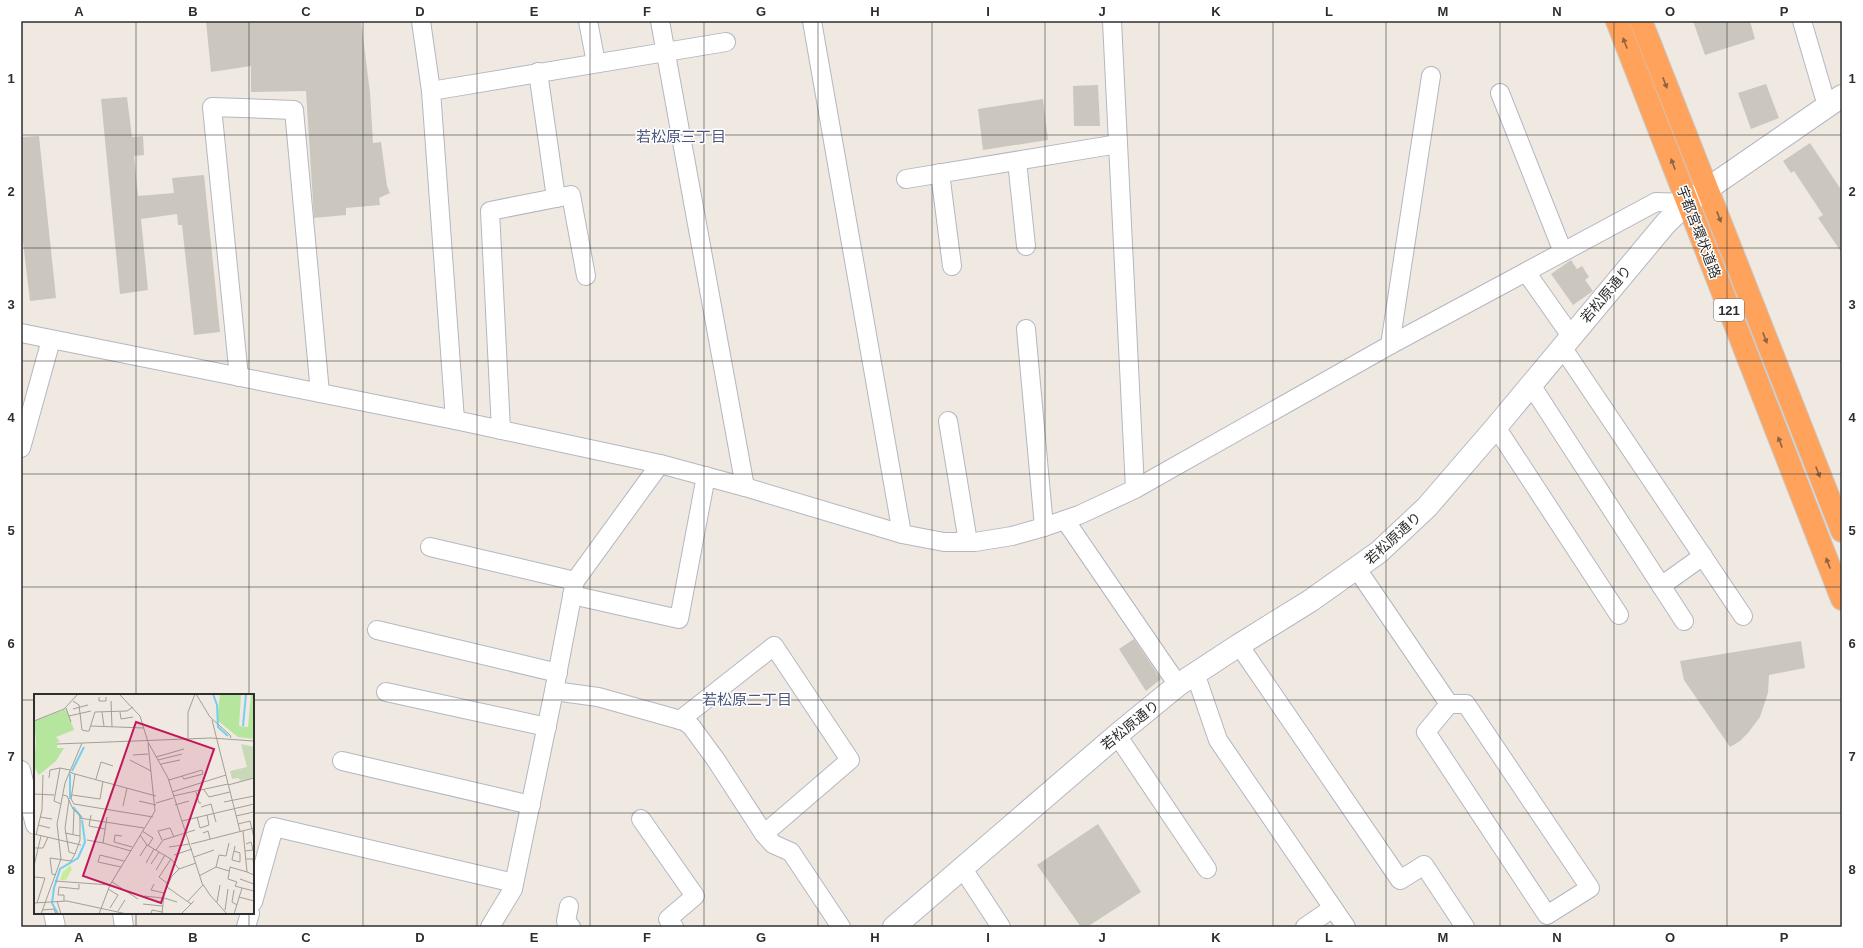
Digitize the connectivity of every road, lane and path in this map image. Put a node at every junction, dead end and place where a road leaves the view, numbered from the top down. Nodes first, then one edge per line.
1 (421, 21) edge
2 (588, 21) edge
3 (660, 21) edge
4 (812, 21) edge
5 (1112, 21) edge
6 (1617, 21) edge
7 (1641, 21) edge
8 (1802, 21) edge
9 (726, 42) dead end
10 (666, 52) junction
11 (596, 63) junction
12 (538, 72) junction
13 (1431, 76) dead end
14 (431, 91) junction
15 (1500, 93) dead end
16 (1835, 101) edge
17 (1118, 144) junction
18 (1016, 161) junction
19 (940, 174) junction
20 (906, 179) dead end
21 (1707, 190) junction
22 (556, 198) junction
23 (1688, 203) junction
24 (1026, 246) dead end
25 (1563, 252) junction
26 (952, 266) dead end
27 (1526, 272) junction
28 (586, 276) dead end
29 (1026, 329) dead end
30 (21, 333) edge
31 (51, 340) junction
32 (1566, 342) junction
33 (1390, 345) junction
34 (239, 377) junction
35 (1531, 384) junction
36 (320, 393) junction
37 (455, 420) junction
38 (948, 421) dead end
39 (1496, 427) junction
40 (501, 430) junction
41 (21, 448) edge
42 (660, 464) junction
43 (706, 476) junction
44 (745, 487) junction
45 (1135, 489) junction
46 (1065, 520) junction
47 (1044, 527) junction
48 (1842, 531) edge
49 (902, 534) junction
50 (968, 542) junction
51 (430, 547) dead end
52 (1703, 556) junction
53 (1357, 569) junction
54 (1661, 586) junction
55 (574, 588) junction
56 (1842, 599) edge
57 (1619, 615) dead end
58 (1743, 616) dead end
59 (1684, 621) dead end
60 (378, 630) dead end
61 (1239, 645) junction
62 (558, 673) junction
63 (1186, 679) junction
64 (554, 691) junction
65 (386, 692) dead end
66 (1449, 704) junction
67 (680, 720) junction
68 (547, 727) junction
69 (1117, 735) junction
70 (342, 761) dead end
71 (21, 770) edge
72 (531, 805) junction
73 (641, 819) dead end
74 (34, 822) edge
75 (34, 826) edge
76 (21, 829) edge
77 (764, 834) junction
78 (963, 869) junction
79 (1207, 869) dead end
80 (514, 883) junction
81 (254, 898) edge
82 (569, 906) dead end
83 (1333, 908) junction
84 (53, 914) edge
85 (122, 914) edge
86 (250, 914) edge
87 (56, 927) edge
88 (124, 927) edge
89 (246, 927) edge
90 (490, 927) edge
91 (571, 927) edge
92 (674, 927) edge
93 (841, 927) edge
94 (894, 927) edge
95 (1001, 927) edge
96 (1305, 927) edge
97 (1346, 927) edge
98 (1465, 927) edge

1 - 14 street
2 - 11 street
3 - 10 street
4 - 49 street
5 - 17 street
23 -> 6 highway, 宇都宮環状道路 / 121
7 -> 21 highway, 宇都宮環状道路 / 121
8 - 16 street
9 - 10 street
10 - 11 street
10 - 44 street
11 - 12 street
12 - 14 street
12 - 22 street
13 - 33 street
14 - 37 street
15 - 25 street
16 - 21 street, 若松原通り
17 - 18 street
17 - 45 street
18 - 19 street
18 - 24 street
19 - 20 street
19 - 26 street
21 - 23 street, 若松原通り
21 -> 48 highway, 宇都宮環状道路 / 121
22 - 28 street
22 - 40 street
23 - 25 street
23 - 32 street, 若松原通り
56 -> 23 highway, 宇都宮環状道路 / 121
25 - 27 street
27 - 32 street
27 - 33 street
29 - 47 street
30 - 31 street
31 - 34 street
31 - 41 street
32 - 35 street, 若松原通り
32 - 52 street
33 - 45 street
34 - 36 street
34 - 36 street
35 - 39 street, 若松原通り
35 - 54 street
36 - 37 street
37 - 40 street
38 - 50 street
39 - 53 street, 若松原通り
39 - 57 street
40 - 42 street
42 - 43 street
42 - 55 street
43 - 44 street
43 - 55 street
44 - 49 street
45 - 46 street
46 - 47 street
46 - 63 street
47 - 50 street
49 - 50 street
51 - 55 street
52 - 54 street
52 - 58 street
53 - 61 street, 若松原通り
53 - 66 street
54 - 59 street
55 - 62 street
60 - 62 street
61 - 63 street, 若松原通り
61 - 98 street
62 - 64 street
63 - 69 street, 若松原通り
63 - 83 street
64 - 67 street
64 - 68 street
65 - 68 street
66 - 66 street
67 - 77 street
67 - 77 street
68 - 72 street
69 - 78 street, 若松原通り
69 - 79 street
70 - 72 street
71 - 74 street
72 - 80 street
73 - 92 street
75 - 76 street
77 - 93 street
78 - 94 street, 若松原通り
78 - 95 street
80 - 81 street
80 - 90 street
82 - 91 street
83 - 96 street
83 - 97 street
84 - 87 street
85 - 88 street
86 - 89 street

